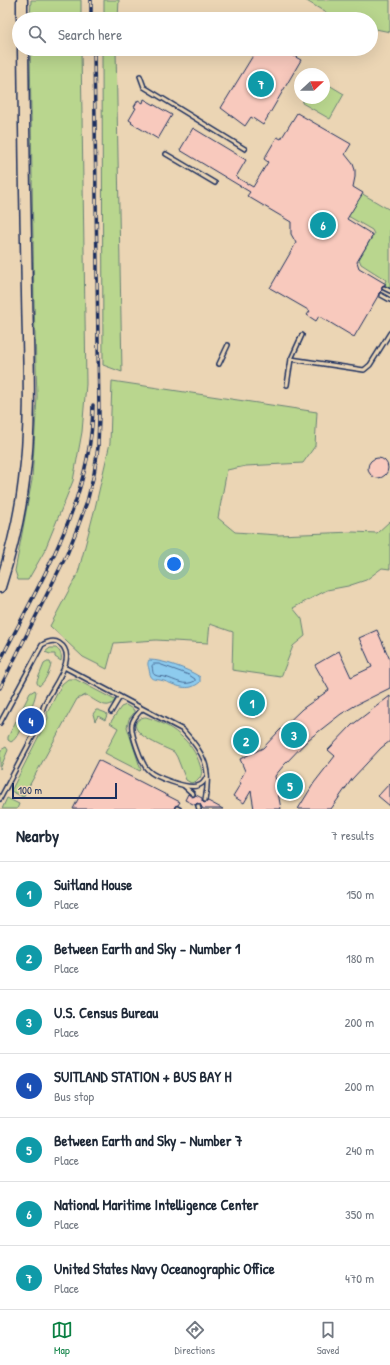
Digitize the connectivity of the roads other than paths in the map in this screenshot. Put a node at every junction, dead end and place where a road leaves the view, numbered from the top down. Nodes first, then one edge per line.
1 (22, 0) edge
2 (22, 12) edge
3 (23, 56) edge
4 (140, 76) dead end
5 (245, 149) dead end
6 (166, 154) dead end
7 (216, 183) dead end
8 (384, 288) dead end
9 (390, 291) edge
10 (381, 295) dead end
11 (390, 300) edge
12 (390, 333) edge
13 (302, 335) dead end
14 (228, 345) dead end
15 (291, 358) junction
16 (219, 364) dead end
17 (287, 385) dead end
18 (0, 587) edge
19 (64, 667) junction
20 (120, 697) junction
21 (142, 709) junction
22 (111, 712) dead end
23 (0, 723) edge
24 (208, 775) junction
25 (184, 786) junction
26 (193, 794) dead end
27 (0, 799) edge
28 (205, 800) dead end

1 - 2 highway
3 - 18 highway
4 - 5 lane
6 - 7 lane
8 - 9 lane
10 - 11 lane
12 - 15 lane
13 - 15 lane
14 - 16 lane
15 - 17 lane
19 - 20 lane
19 - 23 lane
19 - 27 lane
20 - 21 lane
20 - 22 lane
21 - 24 lane
21 - 25 lane
24 - 25 lane
24 - 28 lane
25 - 26 lane

